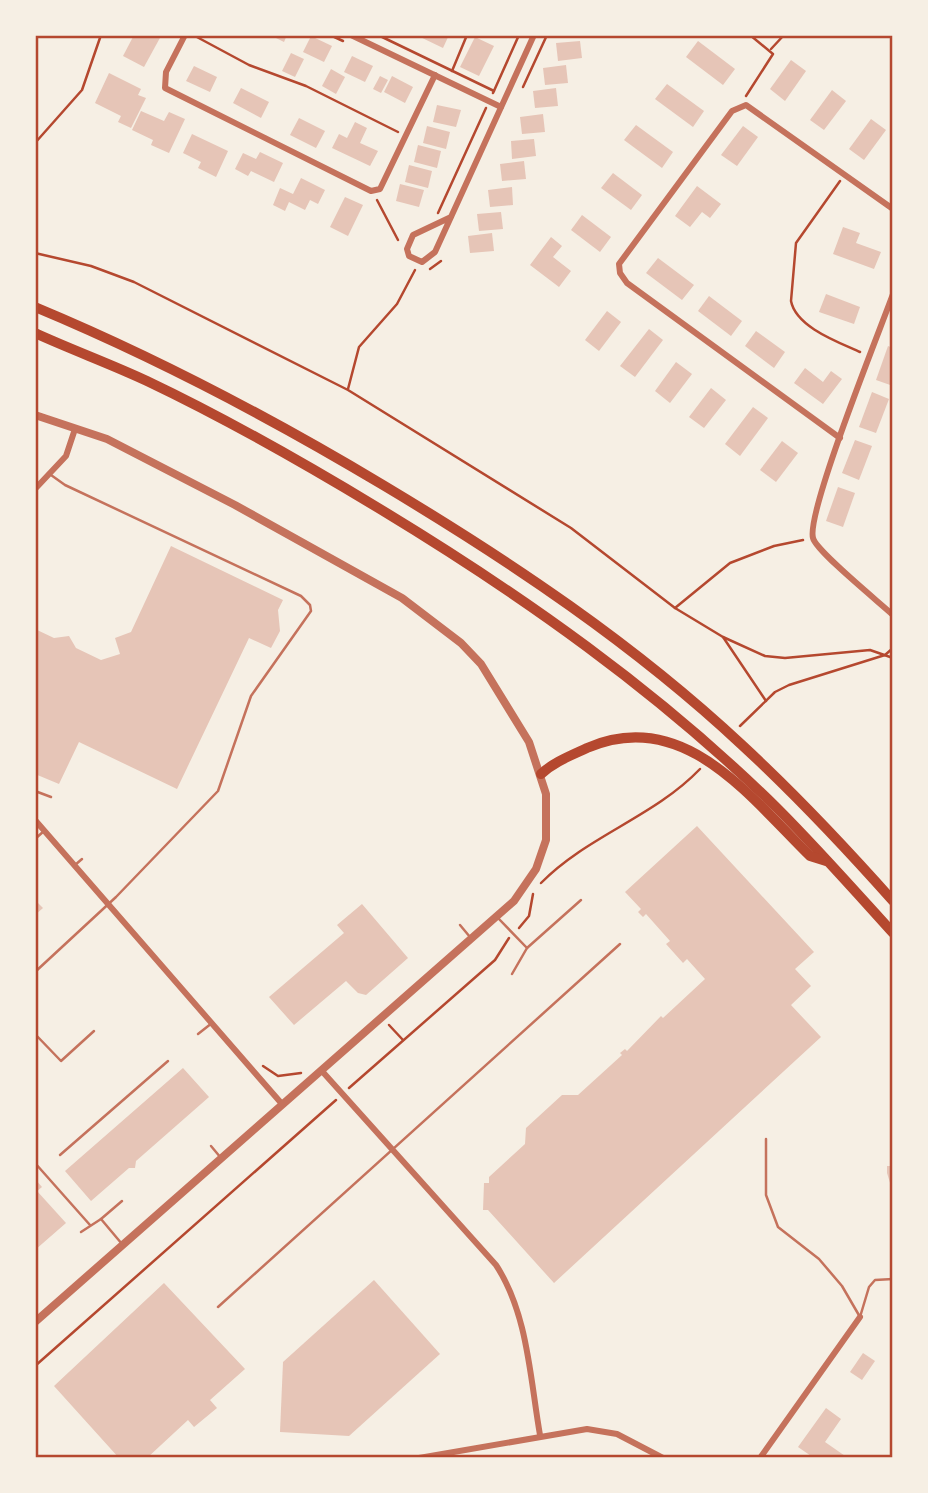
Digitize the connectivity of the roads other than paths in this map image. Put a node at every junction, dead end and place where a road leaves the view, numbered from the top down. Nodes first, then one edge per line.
1 (185, 35) edge
2 (351, 35) edge
3 (534, 35) edge
4 (435, 75) junction
5 (501, 107) junction
6 (893, 209) edge
7 (451, 217) junction
8 (893, 294) edge
9 (35, 307) edge
10 (35, 333) edge
11 (35, 415) edge
12 (75, 429) junction
13 (840, 438) junction
14 (51, 475) junction
15 (35, 489) edge
16 (893, 615) edge
17 (541, 774) junction
18 (35, 791) edge
19 (51, 797) dead end
20 (35, 820) edge
21 (44, 831) junction
22 (35, 839) edge
23 (82, 859) dead end
24 (828, 862) junction
25 (75, 865) junction
26 (580, 900) dead end
27 (893, 901) edge
28 (109, 904) junction
29 (497, 916) junction
30 (460, 925) dead end
31 (893, 933) edge
32 (472, 939) junction
33 (620, 944) dead end
34 (527, 948) junction
35 (35, 972) edge
36 (512, 974) dead end
37 (212, 1023) junction
38 (94, 1031) dead end
39 (35, 1034) edge
40 (198, 1034) dead end
41 (168, 1061) dead end
42 (321, 1070) junction
43 (282, 1104) junction
44 (766, 1139) dead end
45 (211, 1146) dead end
46 (392, 1150) junction
47 (60, 1155) dead end
48 (221, 1158) junction
49 (35, 1163) edge
50 (122, 1201) dead end
51 (101, 1219) junction
52 (90, 1225) junction
53 (81, 1232) dead end
54 (122, 1244) junction
55 (893, 1279) edge
56 (218, 1307) dead end
57 (860, 1317) junction
58 (35, 1322) edge
59 (540, 1435) junction
60 (762, 1455) edge
61 (419, 1458) edge
62 (663, 1458) edge
63 (771, 1458) edge

1 - 4 street
2 - 4 street
3 - 5 street
4 - 5 street
5 - 7 street
6 - 13 street
7 - 7 street
8 - 13 street
9 - 27 highway
10 - 24 highway
11 - 12 street
12 - 14 street
12 - 17 street
13 - 16 street
14 - 15 street
14 - 28 lane
17 - 24 highway
17 - 29 street
18 - 19 lane
20 - 21 street
21 - 22 lane
21 - 25 street
23 - 25 lane
24 - 31 highway
25 - 28 street
26 - 34 lane
28 - 35 lane
28 - 37 street
29 - 32 street
29 - 34 lane
30 - 32 lane
32 - 42 street
33 - 46 lane
34 - 36 lane
37 - 40 lane
37 - 43 street
38 - 39 lane
41 - 47 lane
42 - 43 street
42 - 46 street
43 - 48 street
44 - 57 lane
45 - 48 lane
46 - 56 lane
46 - 59 street
48 - 54 street
49 - 52 lane
50 - 51 lane
51 - 52 lane
51 - 54 lane
52 - 53 lane
54 - 58 street
55 - 57 lane
57 - 60 street
59 - 61 street
59 - 62 street
60 - 63 street

